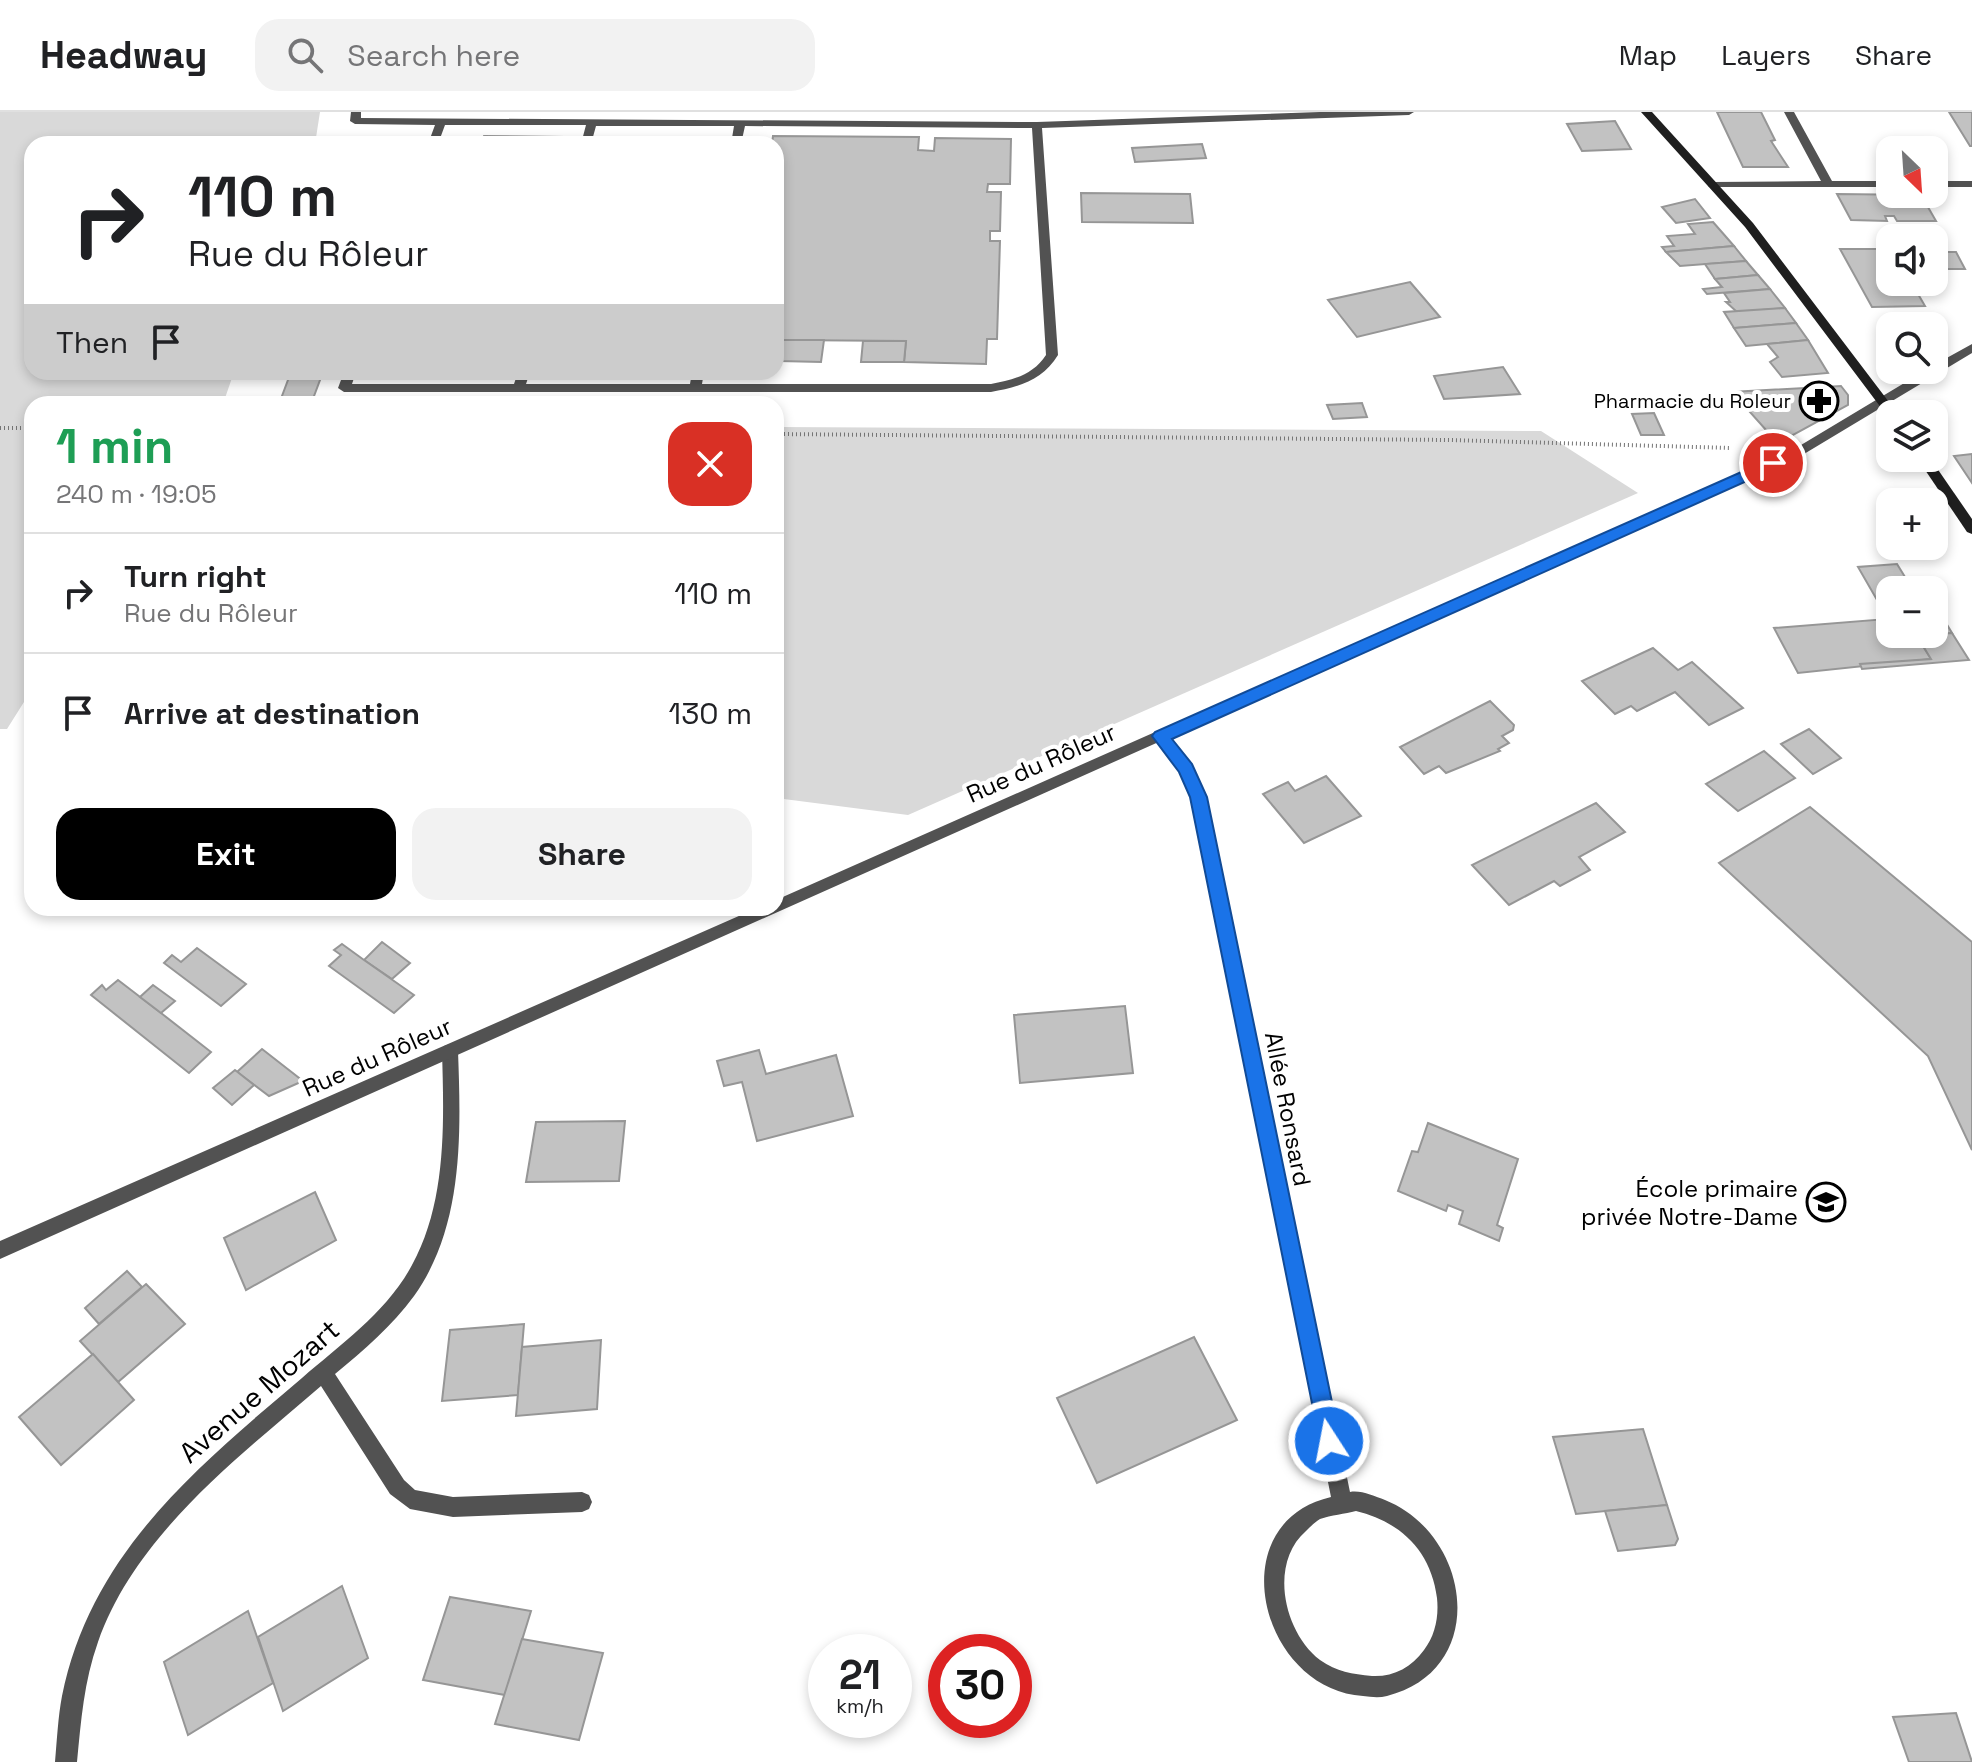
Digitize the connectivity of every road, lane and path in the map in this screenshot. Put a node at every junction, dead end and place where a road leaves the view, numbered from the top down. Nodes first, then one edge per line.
1 (356, 112) edge
2 (1097, 112) edge
3 (1409, 112) edge
4 (1646, 112) edge
5 (1789, 112) edge
6 (441, 122) junction
7 (592, 122) junction
8 (740, 124) junction
9 (1119, 124) junction
10 (1037, 125) junction
11 (436, 136) edge
12 (588, 136) edge
13 (738, 136) edge
14 (1828, 184) junction
15 (1876, 184) edge
16 (1948, 184) edge
17 (1972, 184) edge
18 (1713, 185) junction
19 (1972, 348) edge
20 (347, 380) edge
21 (522, 380) edge
22 (697, 380) edge
23 (519, 388) junction
24 (695, 389) junction
25 (1881, 400) edge
26 (1898, 400) edge
27 (1876, 413) edge
28 (0, 428) edge
29 (24, 428) edge
30 (784, 434) edge
31 (1773, 463) junction
32 (1933, 472) edge
33 (1972, 529) edge
34 (1161, 736) junction
35 (784, 903) edge
36 (755, 916) edge
37 (450, 1051) junction
38 (0, 1250) edge
39 (323, 1372) junction
40 (582, 1502) dead end
41 (1342, 1502) junction
42 (66, 1762) edge

1 - 6 street
2 - 9 street
3 - 9 street
4 - 18 main road
5 - 14 street
6 - 7 street
6 - 11 street
7 - 8 street
7 - 12 street
8 - 10 street
8 - 13 street
9 - 10 street
10 - 24 street
14 - 15 street
14 - 18 street
16 - 17 street
18 - 25 main road
19 - 26 street, Rue du Rôleur
20 - 23 street
21 - 23 street
22 - 24 street
23 - 24 street
27 - 31 street, Rue du Rôleur
28 - 29 path
30 - 31 path
31 - 34 street, Rue du Rôleur
32 - 33 main road
34 - 35 street, Rue du Rôleur
34 - 41 street, Allée Ronsard
36 - 37 street, Rue du Rôleur
37 - 38 street, Rue du Rôleur
37 - 39 street, Avenue Mozart
39 - 40 street
39 - 42 street, Avenue Mozart
41 - 41 street

